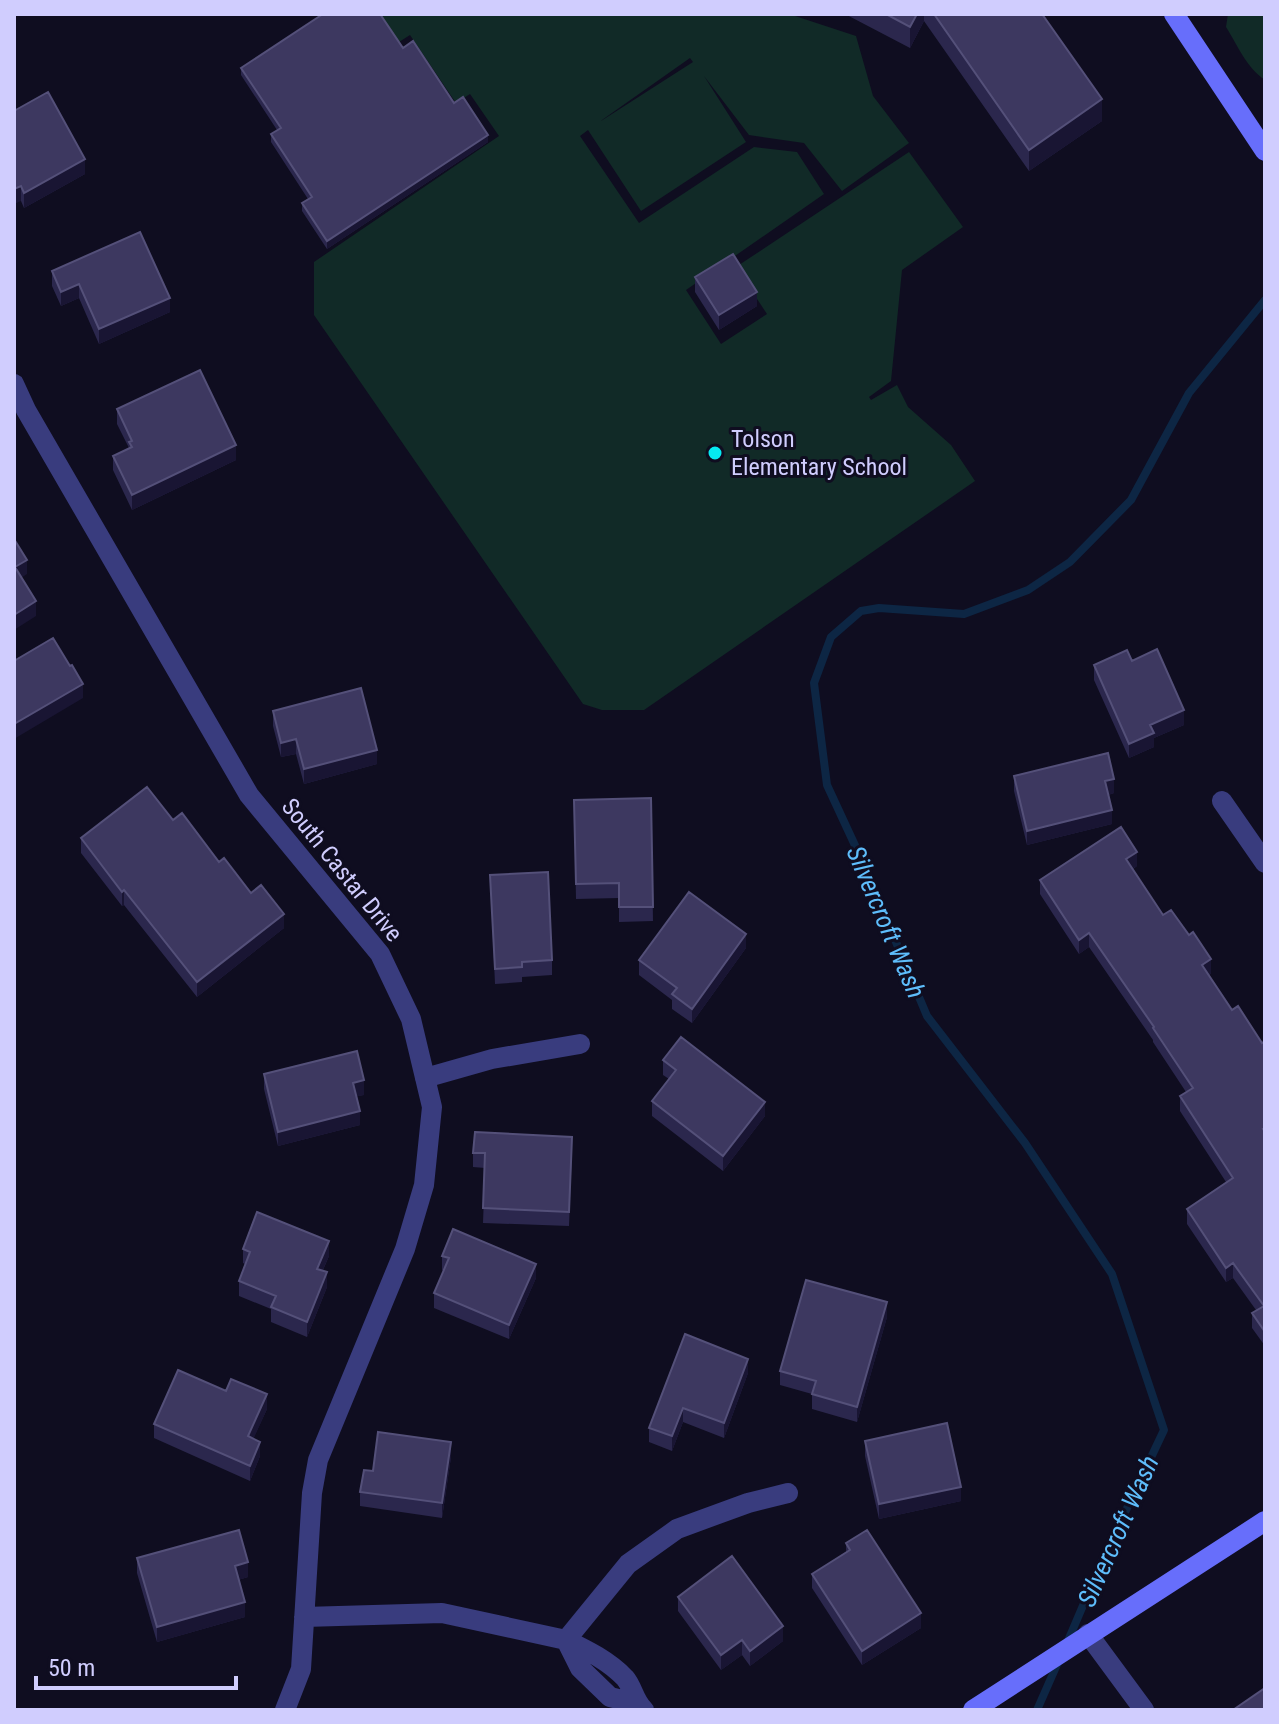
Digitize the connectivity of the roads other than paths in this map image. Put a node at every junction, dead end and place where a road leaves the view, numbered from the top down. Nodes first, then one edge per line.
1 (1174, 14) edge
2 (1265, 151) edge
3 (14, 384) edge
4 (1222, 801) dead end
5 (1265, 863) edge
6 (580, 1044) dead end
7 (425, 1078) junction
8 (788, 1493) dead end
9 (1265, 1521) edge
10 (304, 1617) junction
11 (1088, 1634) junction
12 (566, 1640) junction
13 (641, 1707) edge
14 (285, 1710) edge
15 (973, 1710) edge
16 (1144, 1710) edge

1 - 2 street
3 - 7 street, South Castar Drive
4 - 5 street
6 - 7 street
7 - 10 street, South Castar Drive
8 - 12 street
9 - 11 street
10 - 12 street
10 - 14 street, South Castar Drive
11 - 15 street
11 - 16 street
12 - 13 street

